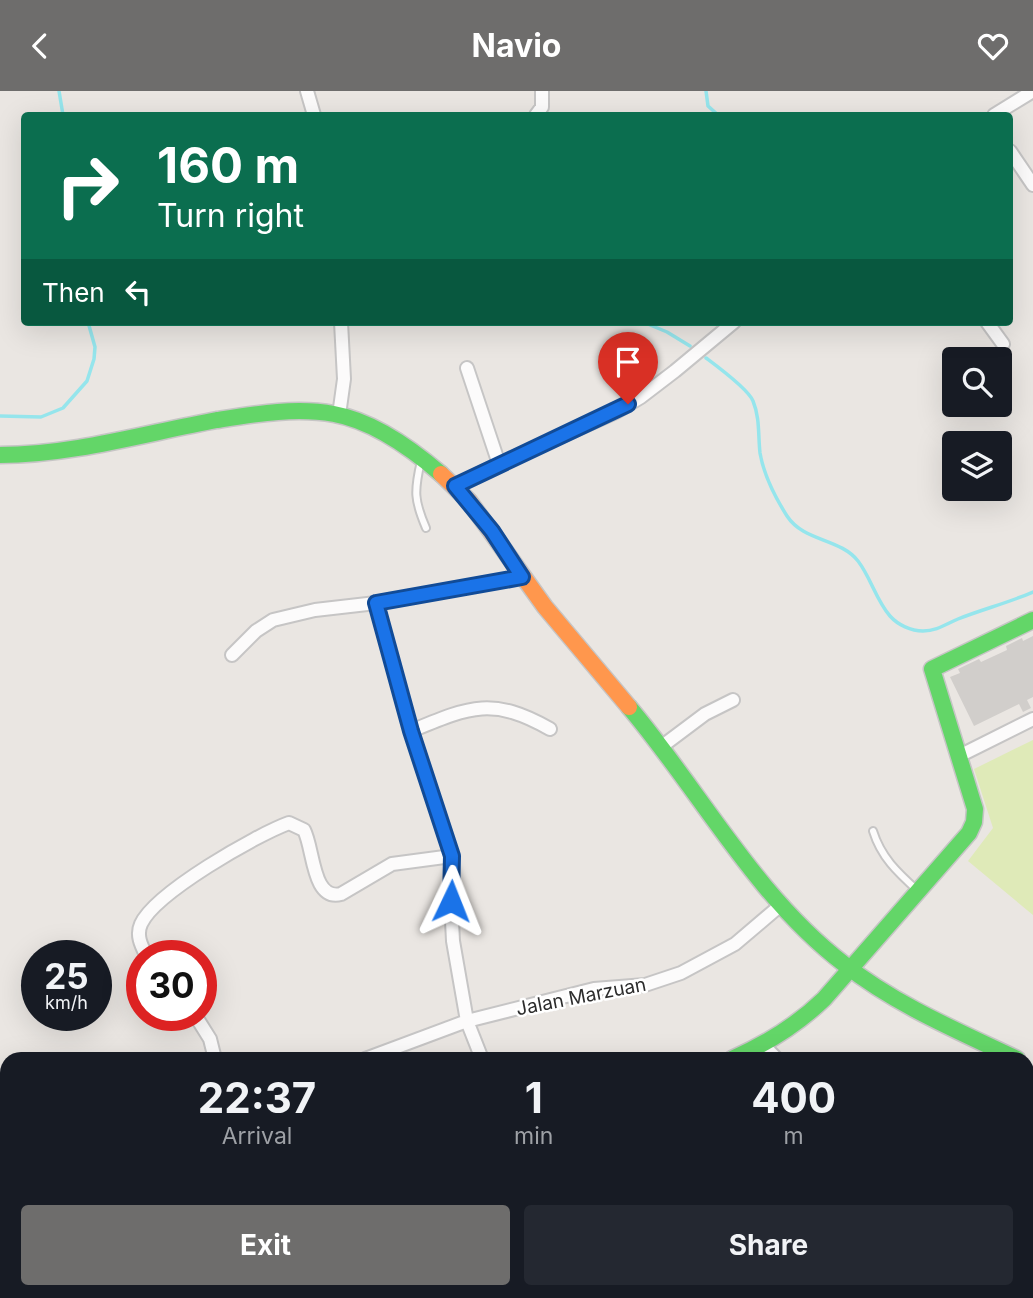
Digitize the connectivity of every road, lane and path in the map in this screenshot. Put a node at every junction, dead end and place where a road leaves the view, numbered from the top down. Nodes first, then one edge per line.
1 (307, 91) edge
2 (541, 91) edge
3 (1033, 91) edge
4 (313, 112) edge
5 (538, 112) edge
6 (999, 112) edge
7 (1013, 155) edge
8 (1033, 185) edge
9 (341, 326) edge
10 (729, 326) edge
11 (989, 326) edge
12 (1003, 344) dead end
13 (467, 368) dead end
14 (339, 415) junction
15 (0, 455) edge
16 (422, 459) junction
17 (499, 464) junction
18 (455, 486) junction
19 (426, 528) dead end
20 (522, 577) junction
21 (376, 603) junction
22 (1033, 620) edge
23 (232, 655) dead end
24 (733, 700) dead end
25 (1033, 719) edge
26 (550, 729) dead end
27 (411, 731) junction
28 (661, 747) junction
29 (958, 756) junction
30 (873, 831) dead end
31 (452, 856) junction
32 (919, 892) junction
33 (782, 904) junction
34 (140, 940) edge
35 (850, 971) junction
36 (467, 1021) junction
37 (205, 1031) edge
38 (763, 1045) junction
39 (213, 1052) edge
40 (384, 1052) edge
41 (479, 1052) edge
42 (748, 1052) edge
43 (770, 1052) edge
44 (1002, 1052) edge

1 - 4 street
2 - 5 street
3 - 6 street
7 - 8 street
9 - 14 street
10 - 17 street
11 - 12 street
13 - 17 street
14 - 15 street
14 - 16 street
16 - 18 street
16 - 19 lane
17 - 18 street
18 - 20 street
20 - 21 street
20 - 28 street
21 - 23 street
21 - 27 street
22 - 29 street
24 - 28 street
25 - 29 street
26 - 27 street
27 - 31 street
28 - 33 street
29 - 32 street
30 - 32 lane
31 - 34 street
31 - 36 street
32 - 35 street
33 - 35 street
33 - 36 street, Jalan Marzuan
35 - 38 street
35 - 44 street
36 - 40 street, Jalan Marzuan
36 - 41 street
37 - 39 street
38 - 42 street
38 - 43 street

